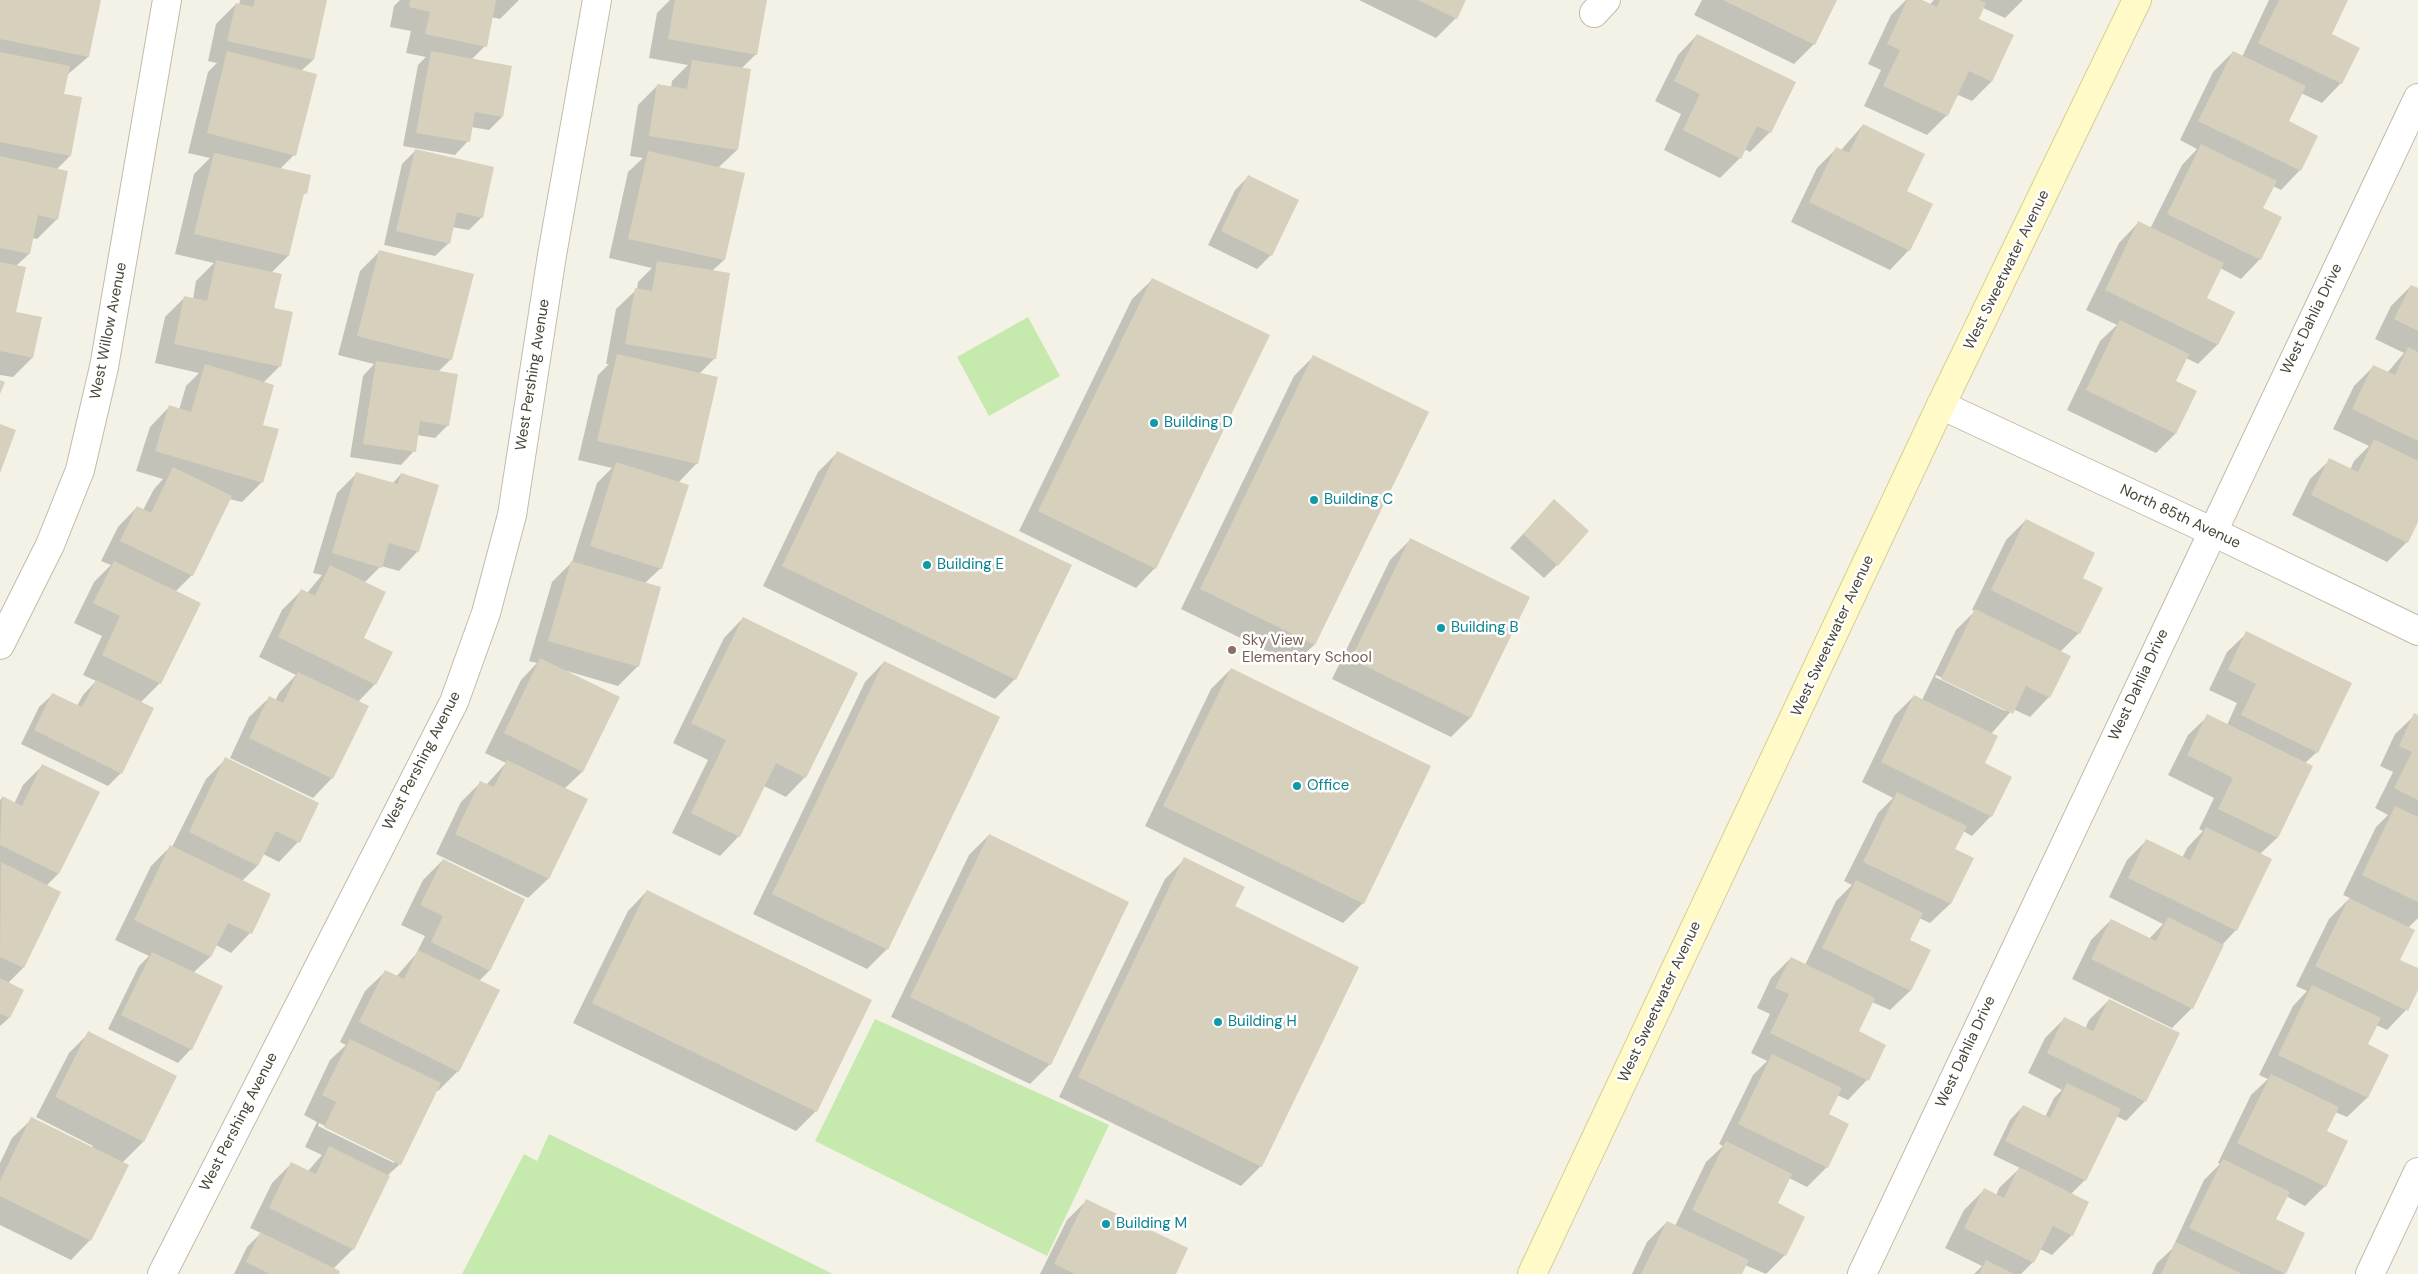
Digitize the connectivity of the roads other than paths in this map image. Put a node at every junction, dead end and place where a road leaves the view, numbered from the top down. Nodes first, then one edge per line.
1 (167, 0) edge
2 (597, 0) edge
3 (2137, 0) edge
4 (2418, 98) edge
5 (1941, 405) junction
6 (2211, 531) junction
7 (2418, 631) edge
8 (0, 646) edge
9 (2418, 1172) edge
10 (162, 1274) edge
11 (1532, 1274) edge
12 (1862, 1274) edge
13 (2370, 1274) edge

1 - 8 street, West Willow Avenue
2 - 10 street, West Pershing Avenue
3 - 5 street, West Sweetwater Avenue
4 - 6 street, West Dahlia Drive
5 - 6 street, North 85th Avenue
5 - 11 street, West Sweetwater Avenue
6 - 7 street, North 85th Avenue
6 - 12 street, West Dahlia Drive
9 - 13 street

